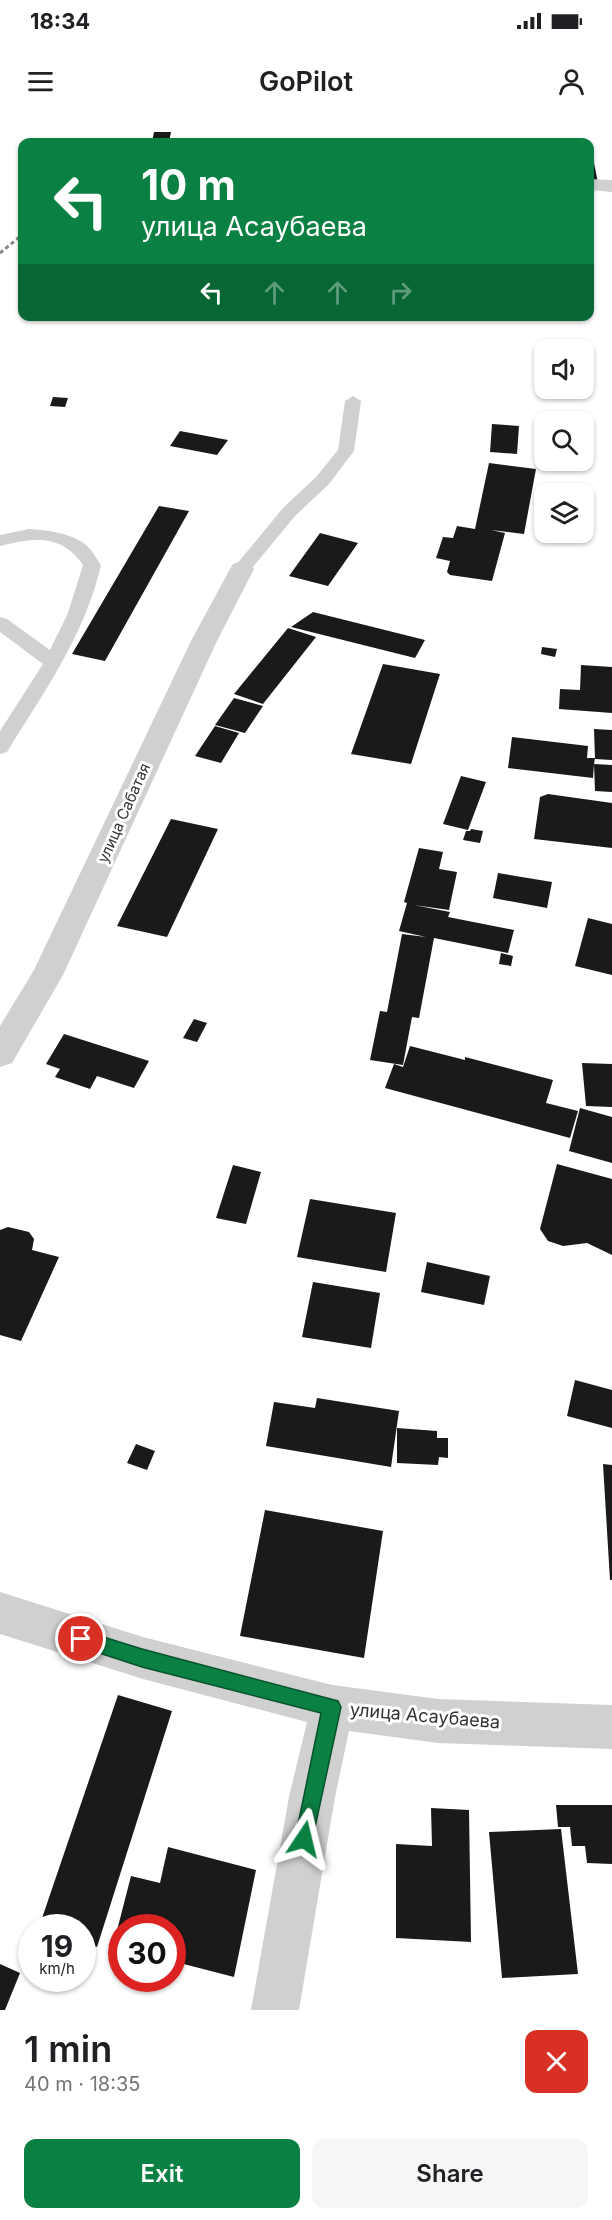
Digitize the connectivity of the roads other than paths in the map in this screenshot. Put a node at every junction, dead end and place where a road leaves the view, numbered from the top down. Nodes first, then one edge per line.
1 (594, 185) edge
2 (612, 186) edge
3 (353, 401) dead end
4 (0, 541) edge
5 (242, 569) joint
6 (0, 623) edge
7 (53, 662) junction
8 (0, 747) edge
9 (0, 1054) edge
10 (0, 1613) edge
11 (332, 1707) junction
12 (612, 1727) edge
13 (275, 2010) edge

1 - 2 street
3 - 5 lane
4 - 7 lane
5 - 9 street, улица Сабатая
6 - 7 lane
7 - 8 lane
10 - 11 street, улица Асаубаева
11 - 12 street, улица Асаубаева
11 - 13 street

